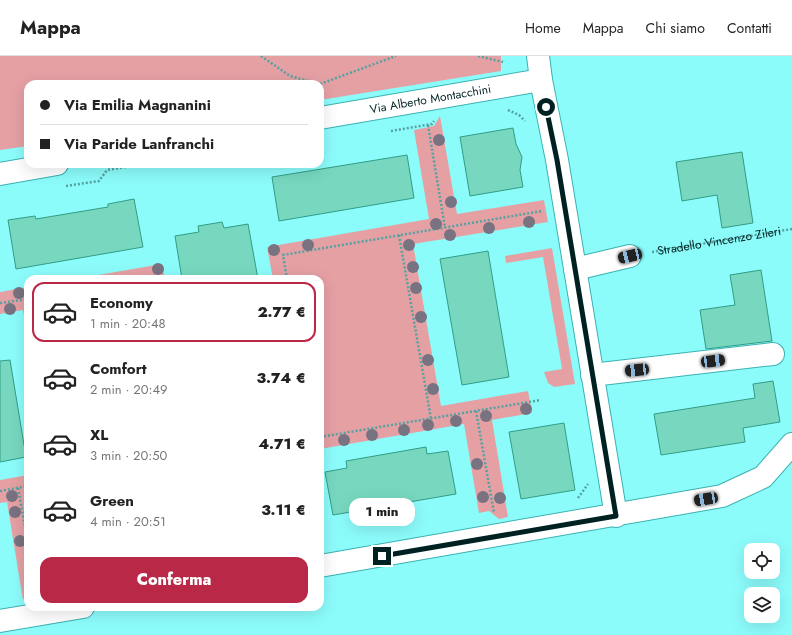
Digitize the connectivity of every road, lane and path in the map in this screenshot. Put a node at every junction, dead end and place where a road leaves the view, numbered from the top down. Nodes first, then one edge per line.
1 (261, 56) edge
2 (396, 56) edge
3 (478, 56) edge
4 (538, 56) edge
5 (504, 63) dead end
6 (305, 80) edge
7 (541, 80) junction
8 (324, 83) edge
9 (507, 109) dead end
10 (324, 117) edge
11 (435, 119) dead end
12 (527, 124) dead end
13 (428, 125) junction
14 (389, 131) dead end
15 (34, 168) edge
16 (119, 168) edge
17 (0, 174) edge
18 (61, 187) dead end
19 (549, 210) dead end
20 (445, 228) junction
21 (792, 229) edge
22 (399, 236) junction
23 (630, 256) joint
24 (575, 269) junction
25 (286, 275) edge
26 (24, 300) edge
27 (0, 303) edge
28 (773, 354) dead end
29 (592, 375) junction
30 (541, 400) dead end
31 (476, 411) junction
32 (430, 419) junction
33 (324, 436) edge
34 (792, 444) edge
35 (589, 478) dead end
36 (24, 487) edge
37 (18, 488) junction
38 (0, 491) edge
39 (576, 501) dead end
40 (616, 516) junction
41 (492, 517) dead end
42 (24, 521) edge
43 (324, 565) edge
44 (59, 611) edge
45 (0, 621) edge

1 - 6 path
2 - 8 path
3 - 5 path
4 - 7 street
7 - 10 street, Via Alberto Montacchini
7 - 24 street
9 - 12 path
11 - 13 path
13 - 14 path
13 - 20 path
15 - 17 street
16 - 18 path
19 - 20 path
20 - 22 path
21 - 23 path, Stradello Vincenzo Zileri
22 - 25 path
22 - 32 path
23 - 24 street
24 - 29 street
26 - 27 path
28 - 29 street
29 - 40 street
30 - 31 path
31 - 32 path
31 - 41 path
32 - 33 path
34 - 40 street
35 - 39 path
36 - 37 path
37 - 38 path
37 - 42 path
40 - 43 street
44 - 45 street

